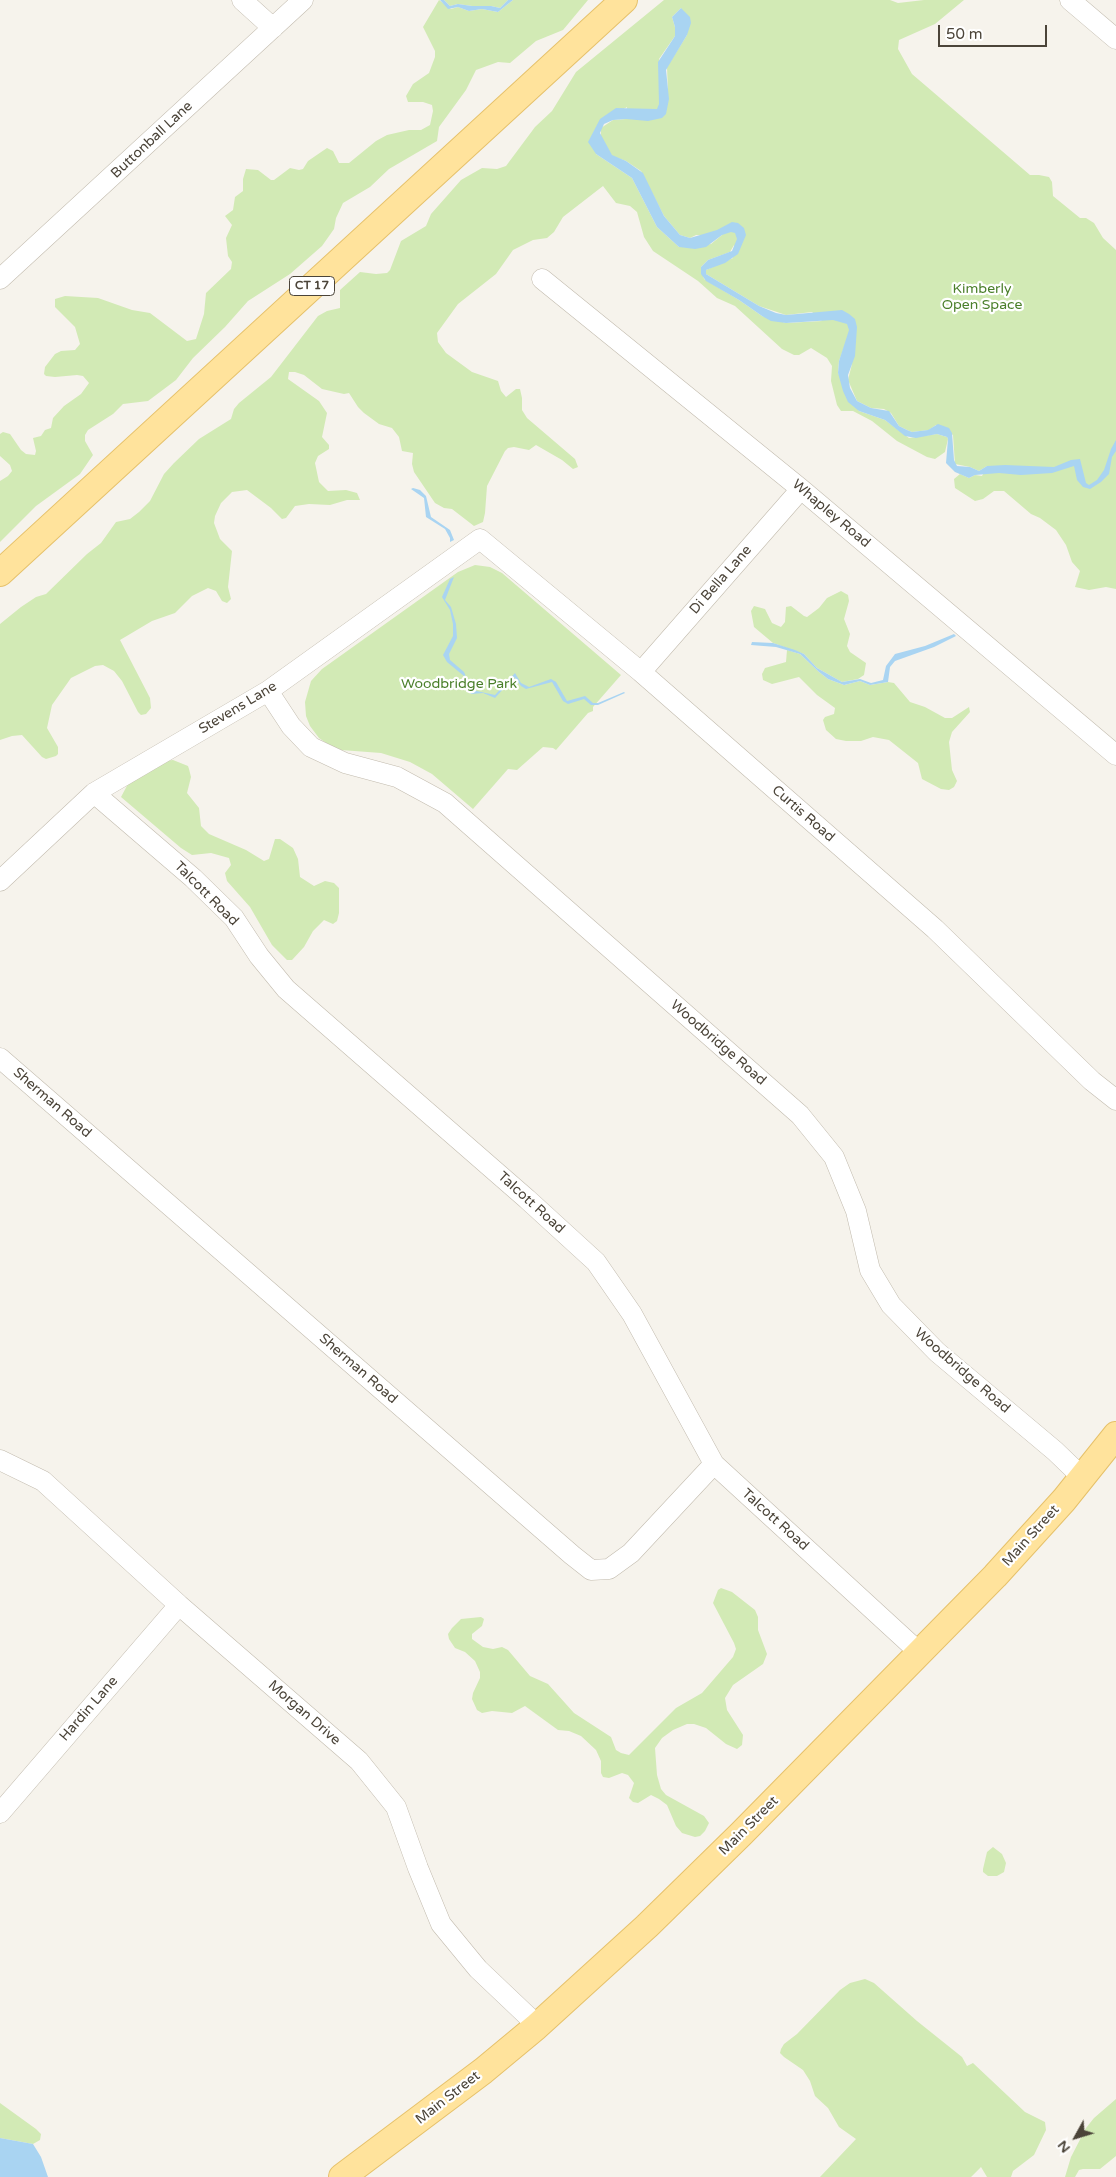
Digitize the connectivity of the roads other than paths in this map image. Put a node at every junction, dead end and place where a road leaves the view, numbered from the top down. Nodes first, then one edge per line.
1 (242, 0) edge
2 (303, 0) edge
3 (624, 0) edge
4 (1070, 0) edge
5 (274, 28) junction
6 (1116, 39) edge
7 (542, 278) dead end
8 (0, 279) edge
9 (801, 489) junction
10 (480, 538) joint
11 (0, 573) edge
12 (641, 672) junction
13 (268, 691) junction
14 (1116, 755) edge
15 (94, 793) junction
16 (0, 881) edge
17 (0, 1058) edge
18 (1116, 1100) edge
19 (1116, 1435) edge
20 (0, 1460) edge
21 (714, 1464) junction
22 (1082, 1477) junction
23 (179, 1605) junction
24 (920, 1653) junction
25 (0, 1813) edge
26 (538, 2025) junction
27 (342, 2177) edge

1 - 5 street
2 - 5 street, Buttonball Lane
3 - 11 main road, CT 17
4 - 6 street
5 - 8 street, Buttonball Lane
7 - 9 street, Whapley Road
9 - 12 street, Di Bella Lane
9 - 14 street, Whapley Road
10 - 12 street, Curtis Road
10 - 13 street, Stevens Lane
12 - 18 street, Curtis Road
13 - 15 street, Stevens Lane
13 - 22 street, Woodbridge Road
15 - 16 street, Stevens Lane
15 - 21 street, Talcott Road
17 - 21 street, Sherman Road
19 - 22 main road, Main Street
20 - 23 street, Morgan Drive
21 - 24 street, Talcott Road
22 - 24 main road, Main Street
23 - 25 street, Hardin Lane
23 - 26 street, Morgan Drive
24 - 26 main road, Main Street
26 - 27 main road, Main Street

